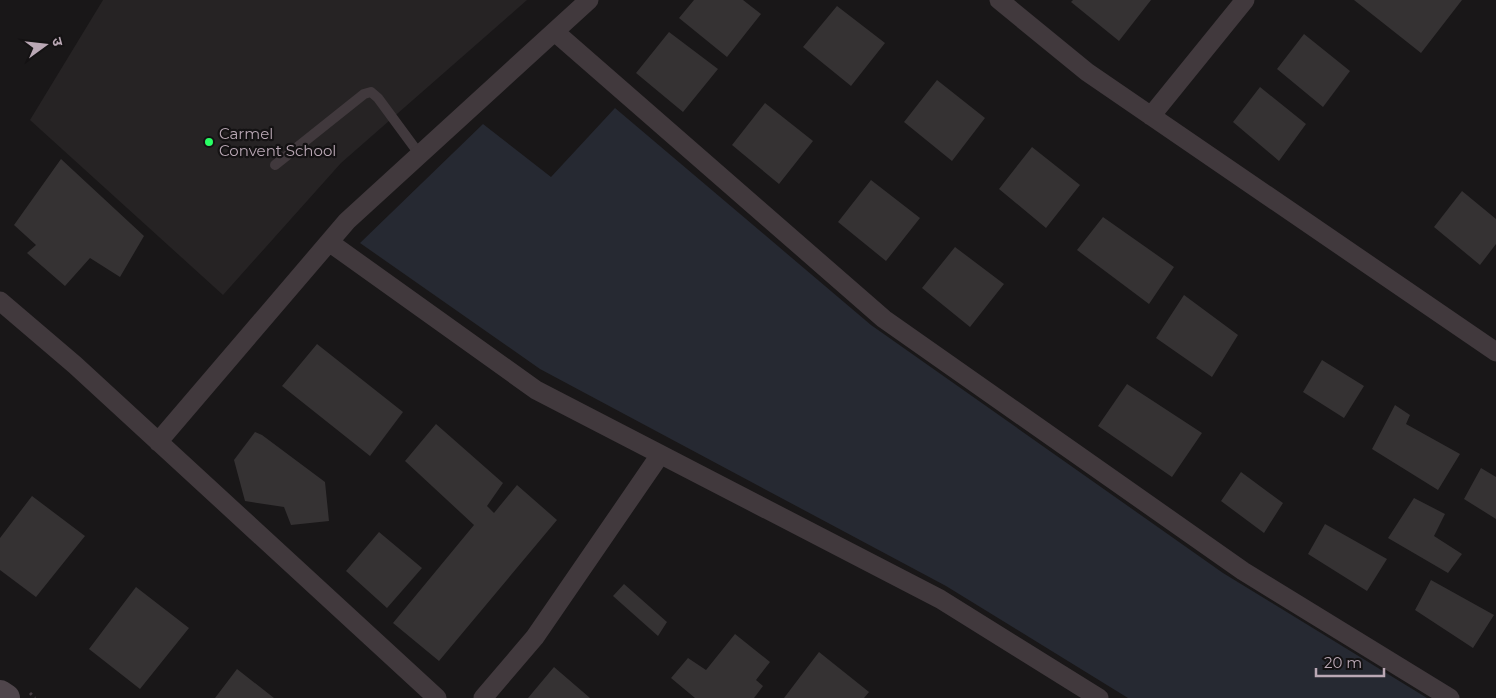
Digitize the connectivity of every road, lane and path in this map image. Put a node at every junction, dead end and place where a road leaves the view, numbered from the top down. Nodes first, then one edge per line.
1 (589, 0) edge
2 (999, 0) edge
3 (1245, 0) edge
4 (555, 32) junction
5 (1151, 116) junction
6 (420, 154) junction
7 (275, 165) dead end
8 (329, 242) junction
9 (0, 301) edge
10 (1496, 352) edge
11 (158, 442) junction
12 (660, 455) junction
13 (0, 694) edge
14 (6, 698) edge
15 (437, 698) edge
16 (484, 698) edge
17 (1099, 698) edge
18 (1450, 698) edge

1 - 4 street
2 - 5 street
3 - 5 street
4 - 6 street
4 - 18 street
5 - 10 street
6 - 7 lane
6 - 8 street
8 - 11 street
8 - 12 street
9 - 11 street
11 - 15 street
12 - 16 street
12 - 17 street
13 - 14 main road

